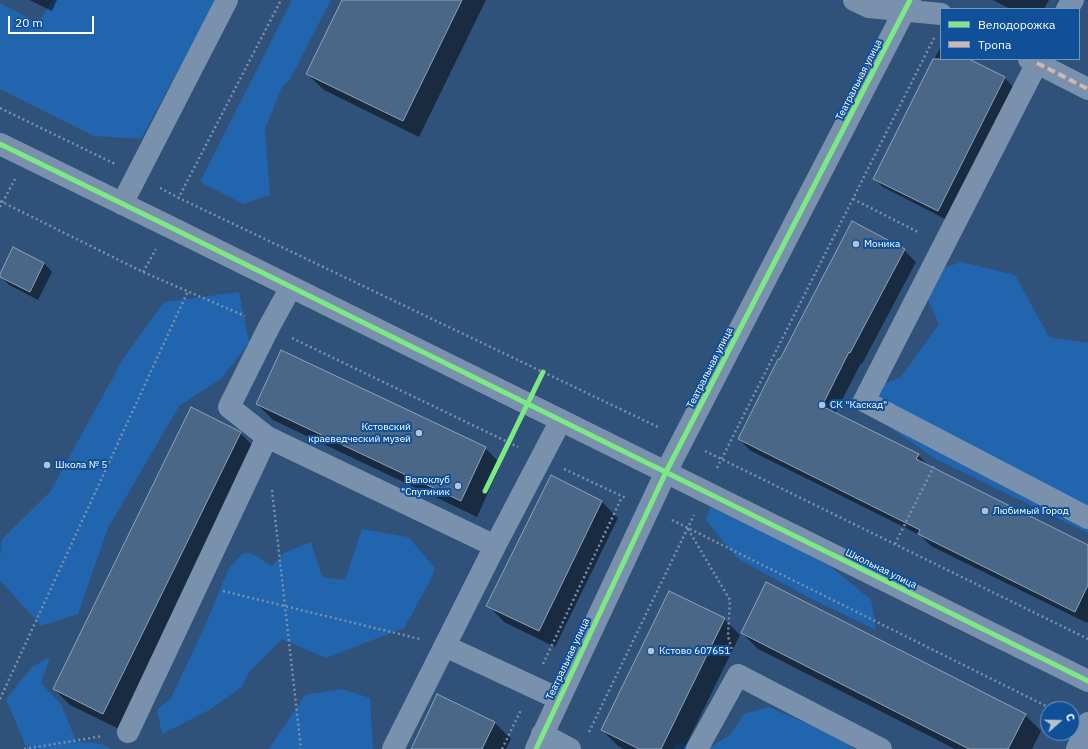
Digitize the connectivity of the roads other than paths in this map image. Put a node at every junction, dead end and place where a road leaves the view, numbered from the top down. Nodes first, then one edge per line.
1 (227, 0) edge
2 (854, 0) edge
3 (907, 6) edge
4 (940, 14) edge
5 (1035, 60) edge
6 (1088, 89) edge
7 (0, 144) edge
8 (122, 204) junction
9 (291, 287) junction
10 (561, 420) junction
11 (267, 438) junction
12 (666, 472) junction
13 (1088, 518) edge
14 (495, 546) junction
15 (445, 646) junction
16 (1088, 681) edge
17 (559, 699) junction
18 (1088, 723) edge
19 (128, 732) road end
20 (539, 742) edge
21 (393, 749) edge
22 (570, 749) edge
23 (697, 749) edge
24 (881, 749) edge
25 (1077, 749) edge

1 - 8 street
2 - 3 street
3 - 4 street
3 - 12 street, Театральная улица
5 - 6 street
5 - 13 street
7 - 8 street, Школьная улица
8 - 9 street, Школьная улица
9 - 10 street, Школьная улица
9 - 11 street
10 - 12 street, Школьная улица
10 - 14 street
11 - 14 street
11 - 19 street
12 - 16 street, Школьная улица
12 - 17 street, Театральная улица
14 - 15 street
15 - 17 street
15 - 21 street
17 - 20 street, Театральная улица
18 - 25 street
20 - 22 street
23 - 24 street

